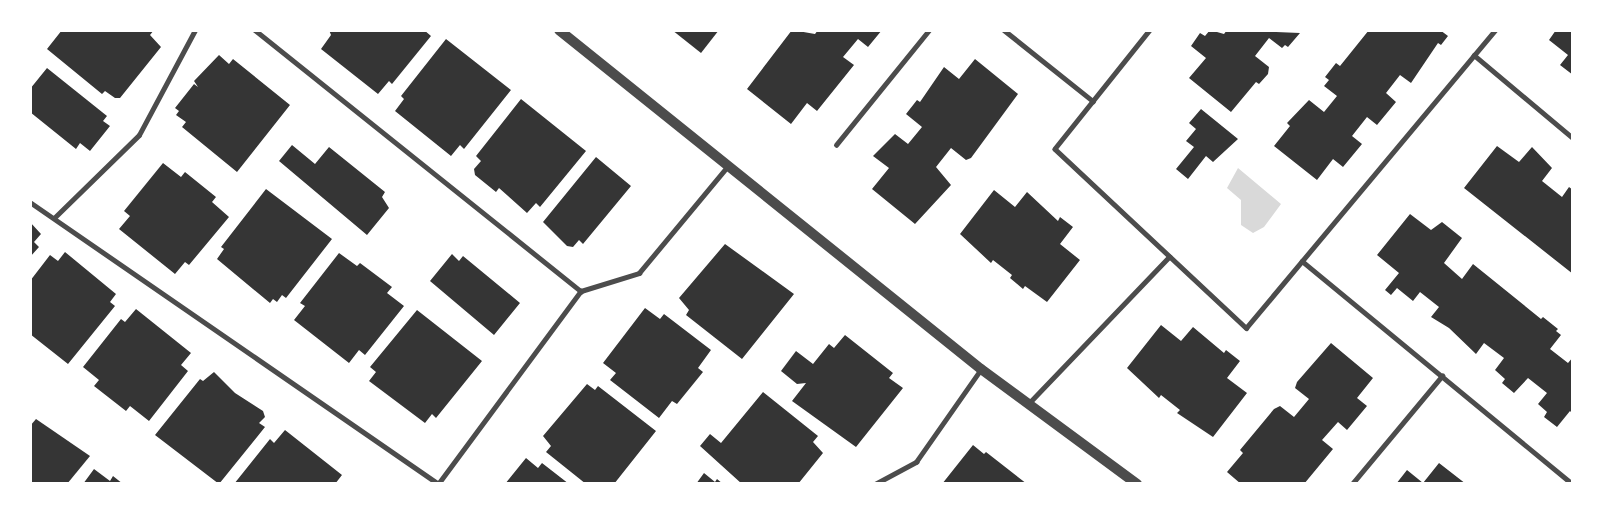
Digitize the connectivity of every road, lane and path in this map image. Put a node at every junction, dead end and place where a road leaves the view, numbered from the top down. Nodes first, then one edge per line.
1 (195, 30) edge
2 (255, 30) edge
3 (559, 30) edge
4 (929, 30) edge
5 (1004, 30) edge
6 (1150, 30) edge
7 (1495, 30) edge
8 (1473, 56) junction
9 (1093, 101) junction
10 (1573, 138) edge
11 (836, 144) dead end
12 (728, 167) junction
13 (30, 202) edge
14 (55, 218) junction
15 (1169, 257) junction
16 (1302, 261) junction
17 (581, 291) junction
18 (981, 369) junction
19 (1442, 376) junction
20 (1028, 404) junction
21 (438, 483) edge
22 (875, 484) edge
23 (1137, 484) edge
24 (1352, 484) edge
25 (1573, 484) edge

1 - 14 lane
2 - 17 lane
3 - 12 street
4 - 11 lane
5 - 9 lane
6 - 9 lane
7 - 8 lane
8 - 10 lane
8 - 16 lane
9 - 15 lane
12 - 17 lane
12 - 18 street
13 - 14 lane
14 - 21 lane
15 - 16 lane
15 - 20 lane
16 - 19 lane
17 - 21 lane
18 - 20 street
18 - 22 lane
19 - 24 lane
19 - 25 lane
20 - 23 street

